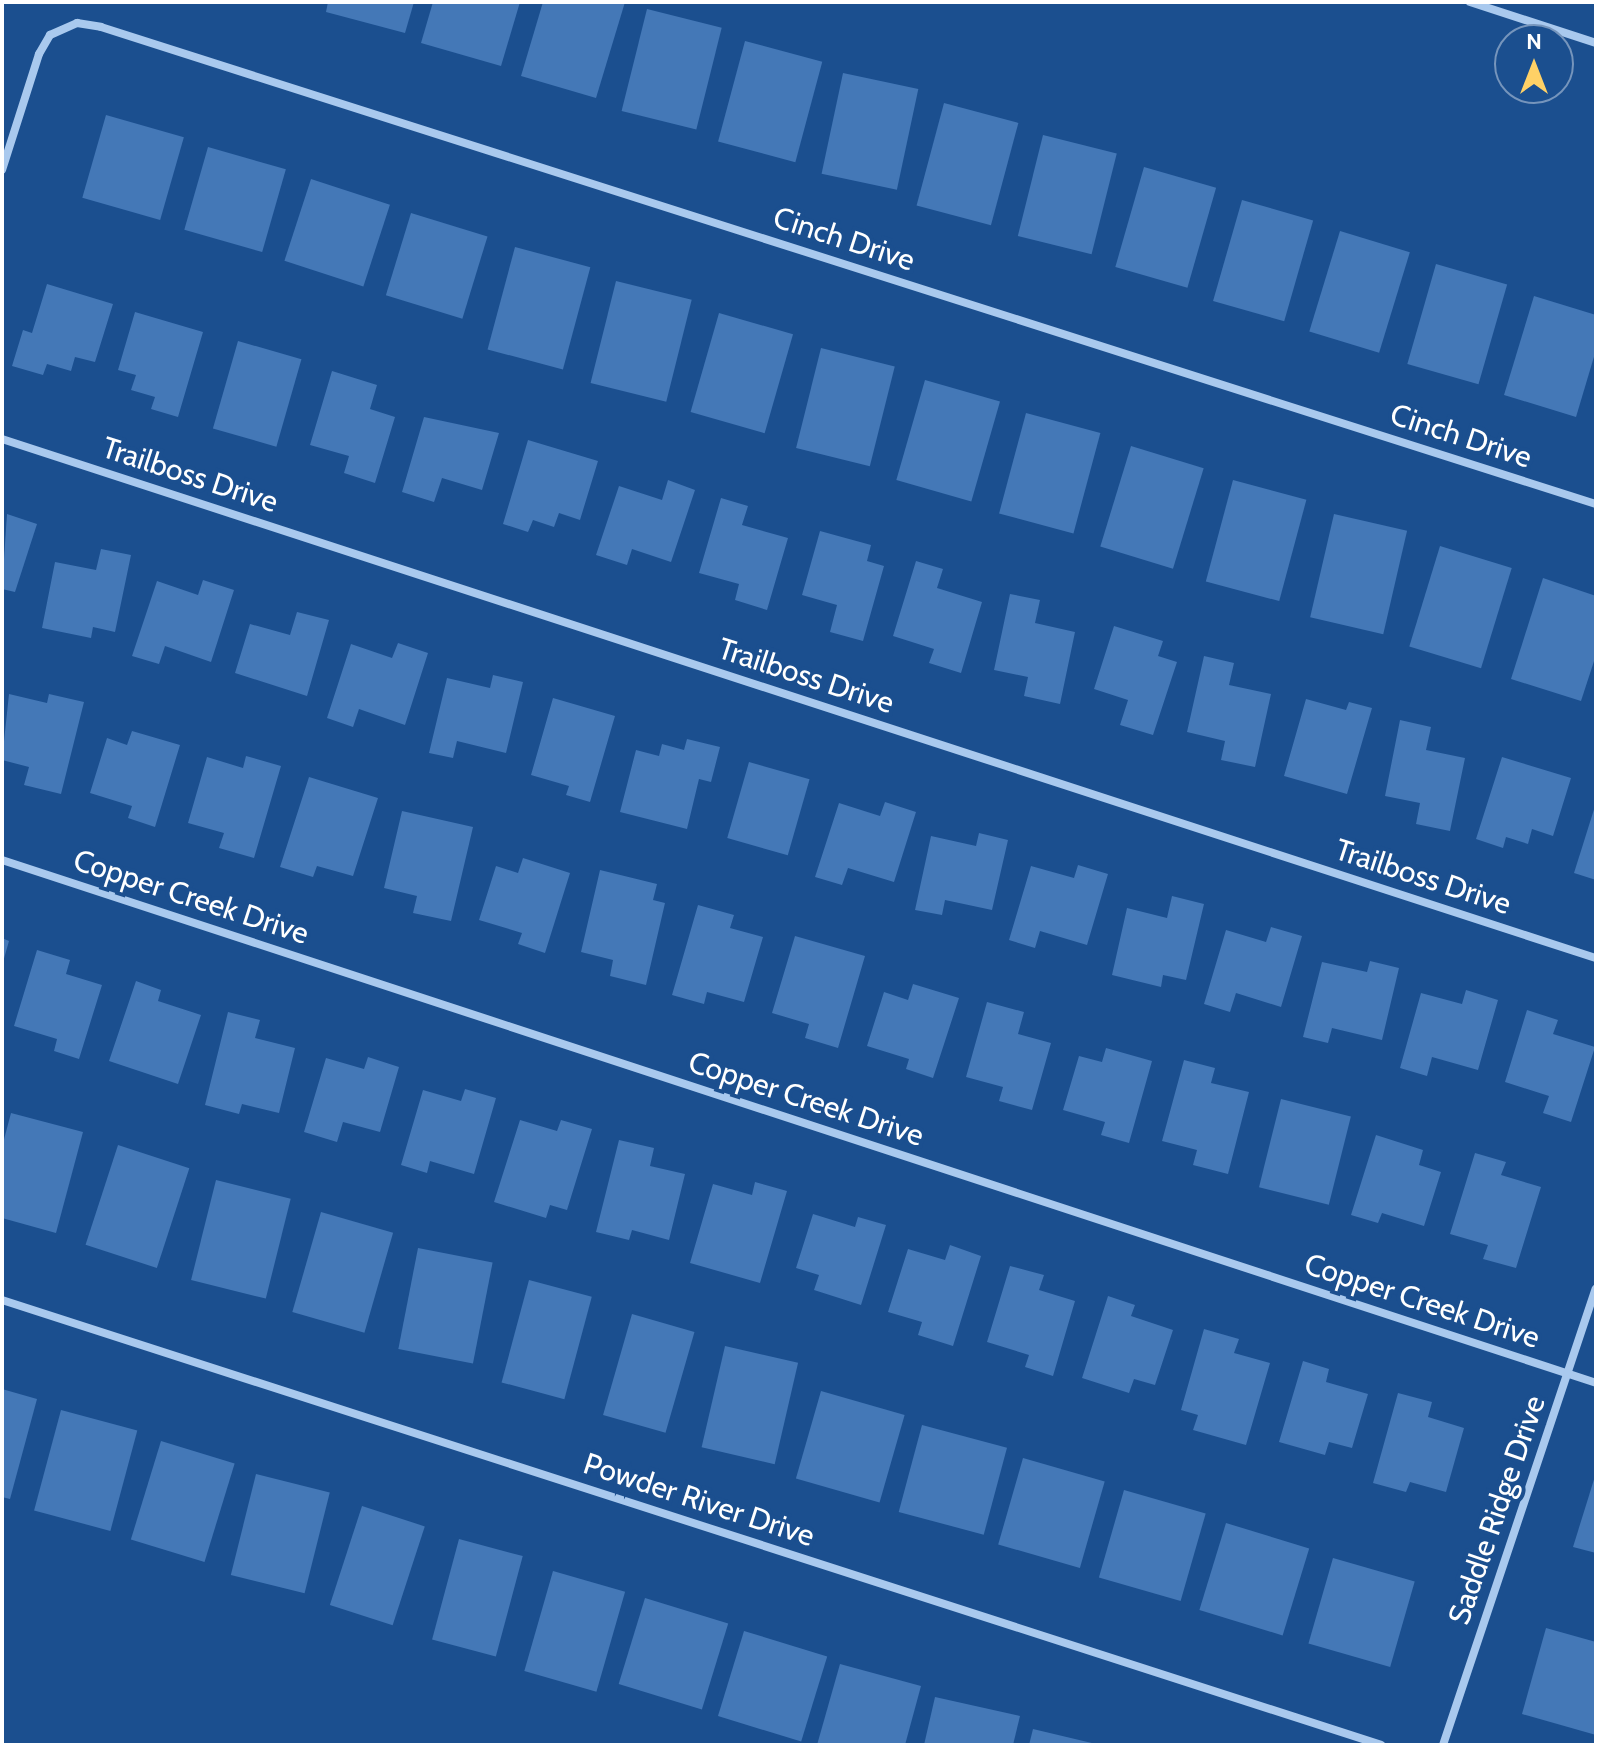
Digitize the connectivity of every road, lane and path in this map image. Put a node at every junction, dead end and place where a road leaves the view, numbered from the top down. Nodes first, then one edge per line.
1 (1470, 2) edge
2 (1596, 43) edge
3 (2, 170) edge
4 (2, 439) edge
5 (1596, 504) edge
6 (2, 860) edge
7 (1596, 958) edge
8 (1596, 1289) edge
9 (2, 1300) edge
10 (1568, 1373) junction
11 (1596, 1383) edge
12 (1381, 1745) edge
13 (1443, 1745) edge

1 - 2 street
3 - 5 street, Cinch Drive
4 - 7 street, Trailboss Drive
6 - 10 street, Copper Creek Drive
8 - 10 street, Saddle Ridge Drive
9 - 12 street, Powder River Drive
10 - 11 street, Copper Creek Drive
10 - 13 street, Saddle Ridge Drive

